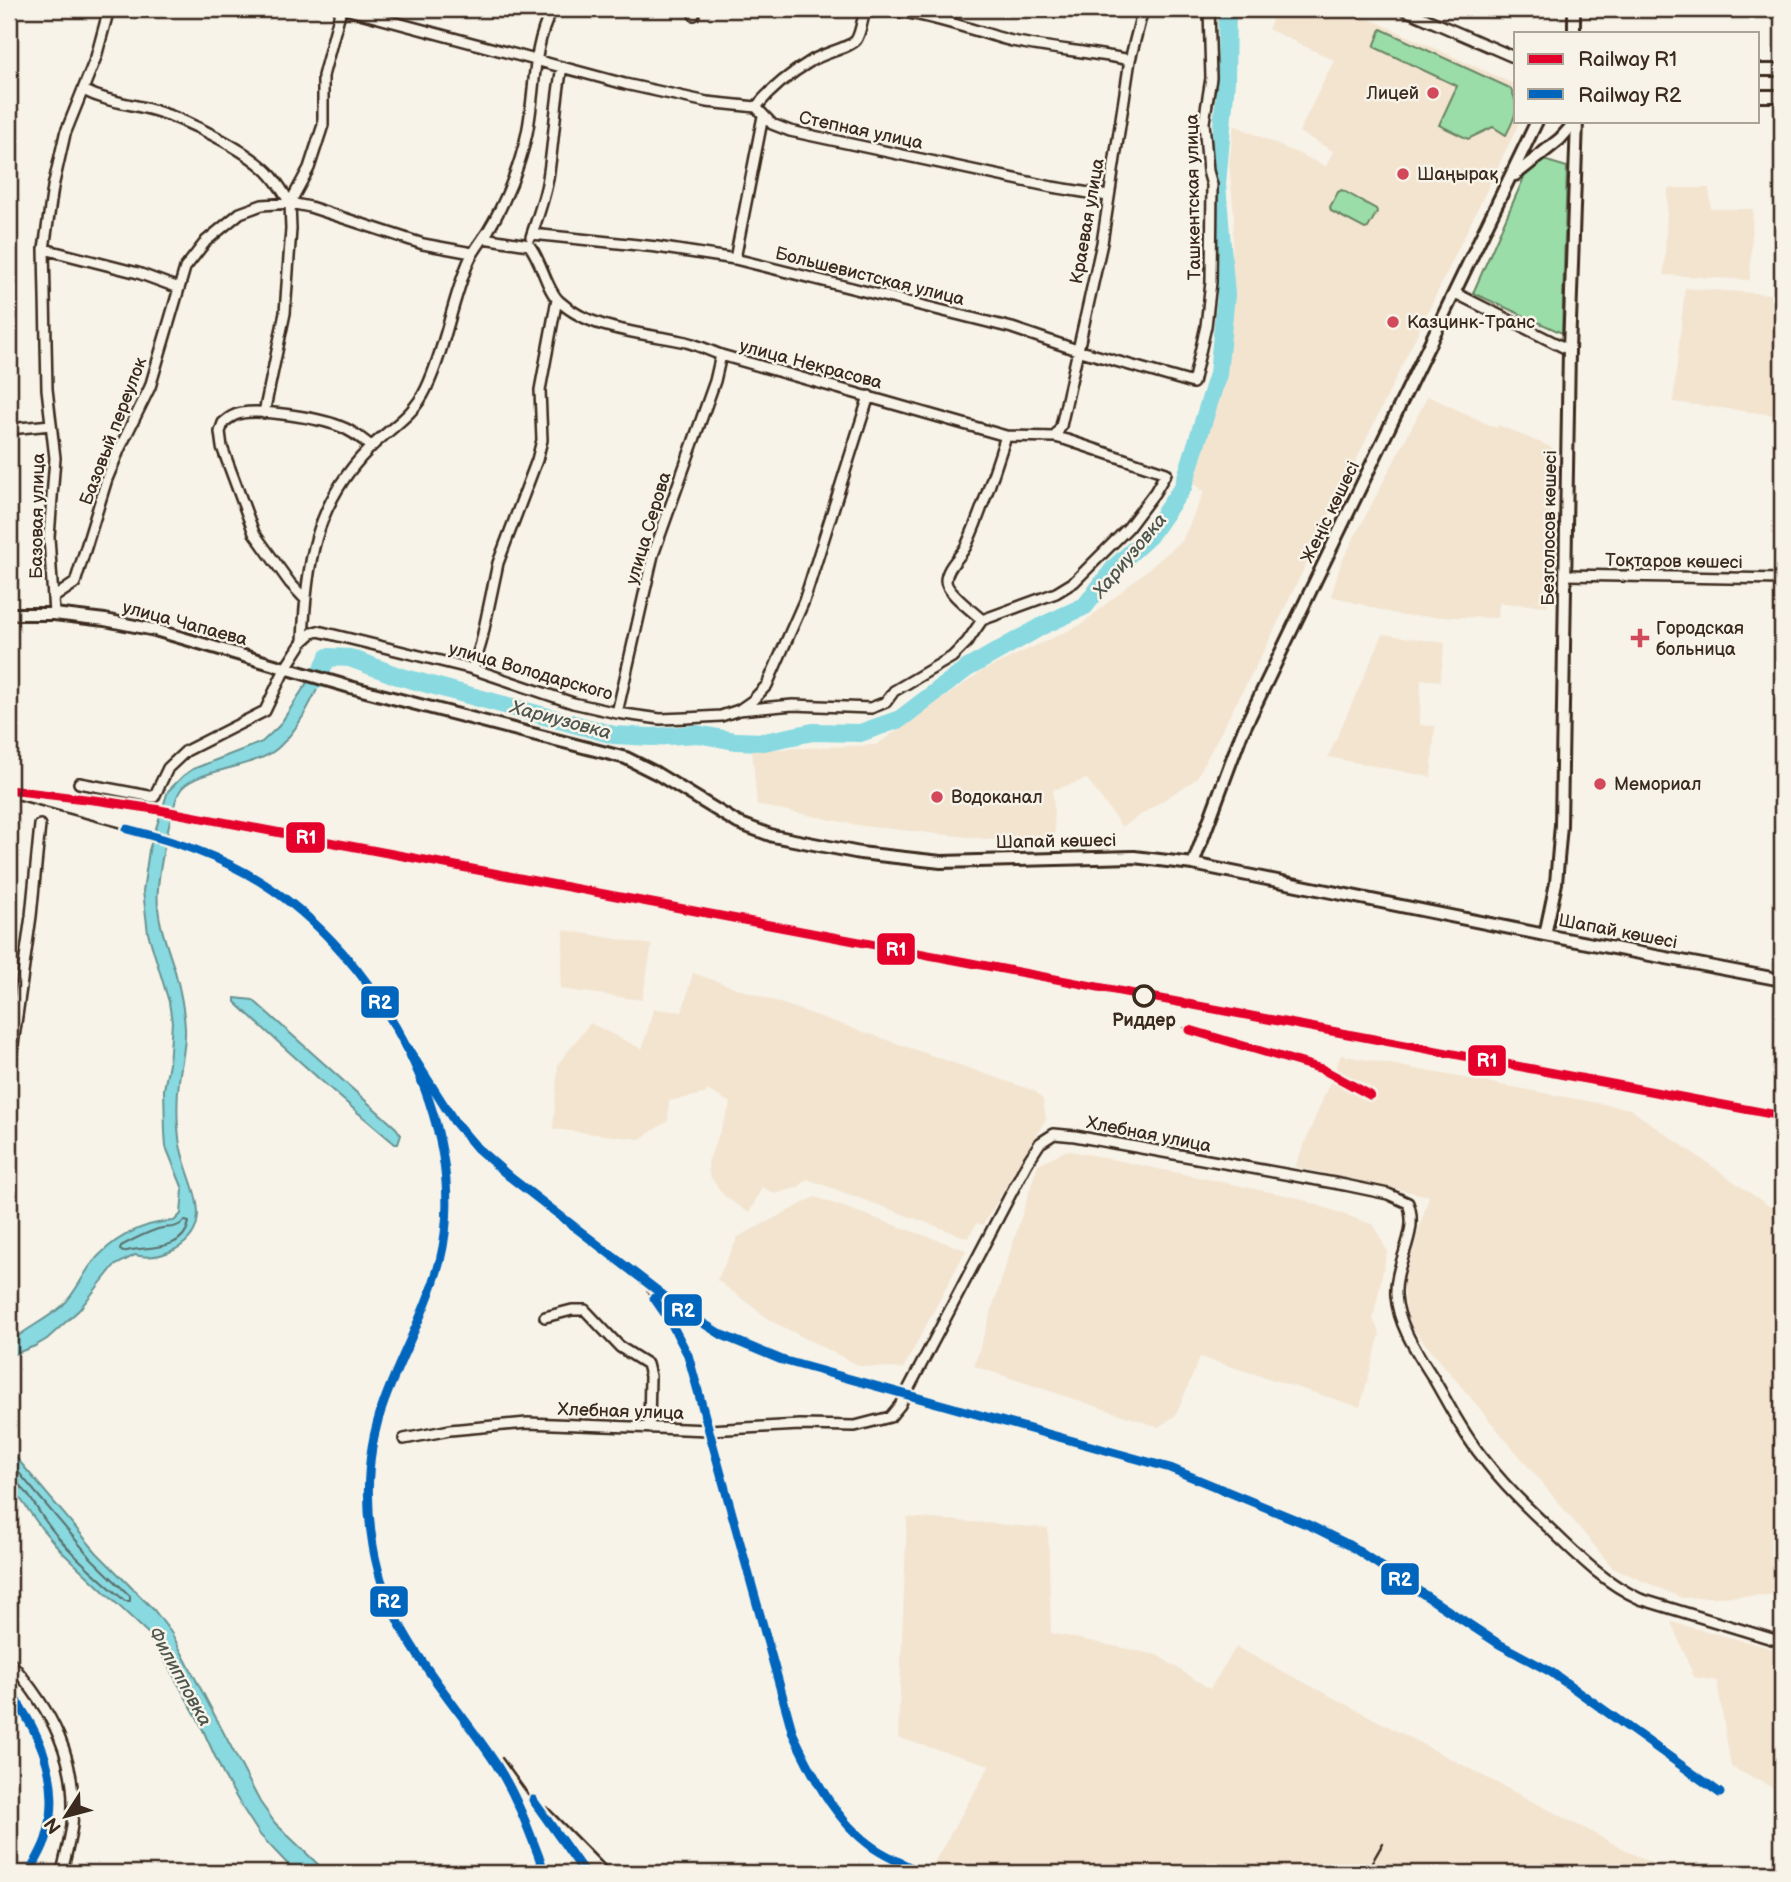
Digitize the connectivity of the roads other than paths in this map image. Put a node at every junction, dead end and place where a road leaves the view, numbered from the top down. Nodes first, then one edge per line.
1 (109, 9) edge
2 (343, 9) edge
3 (552, 9) edge
4 (1143, 9) edge
5 (1209, 9) edge
6 (1403, 9) edge
7 (1574, 9) edge
8 (1574, 32) edge
9 (1514, 57) edge
10 (535, 59) junction
11 (1130, 60) junction
12 (562, 67) junction
13 (1760, 70) edge
14 (1782, 70) edge
15 (83, 90) junction
16 (1760, 96) edge
17 (1782, 96) edge
18 (756, 107) junction
19 (763, 116) junction
20 (1537, 122) edge
21 (1575, 122) edge
22 (1576, 122) edge
23 (1510, 179) junction
24 (1108, 196) junction
25 (290, 203) junction
26 (532, 234) junction
27 (483, 238) junction
28 (529, 245) junction
29 (44, 249) junction
30 (472, 253) junction
31 (735, 259) junction
32 (179, 288) junction
33 (1455, 293) junction
34 (557, 299) junction
35 (1077, 350) junction
36 (1569, 350) junction
37 (721, 355) junction
38 (1193, 383) joint
39 (869, 396) junction
40 (264, 413) junction
41 (51, 425) junction
42 (9, 429) edge
43 (1006, 436) junction
44 (1055, 437) junction
45 (371, 446) junction
46 (1566, 575) junction
47 (1782, 579) edge
48 (53, 598) junction
49 (305, 599) junction
50 (9, 614) edge
51 (54, 614) junction
52 (982, 620) junction
53 (303, 641) junction
54 (285, 669) junction
55 (472, 669) junction
56 (350, 687) joint
57 (739, 710) junction
58 (617, 713) junction
59 (79, 783) dead end
60 (40, 825) dead end
61 (1193, 864) junction
62 (1545, 936) junction
63 (1782, 980) edge
64 (9, 1073) edge
65 (545, 1317) dead end
66 (649, 1426) junction
67 (404, 1439) dead end
68 (1782, 1642) edge
69 (9, 1661) edge
70 (62, 1873) edge

1 - 15 street, Базовая улица
2 - 10 street
2 - 25 street
3 - 10 street
4 - 11 street, Краевая улица
5 - 38 street, Ташкентская улица
6 - 9 street
7 - 8 street
10 - 12 street
10 - 27 street
11 - 18 street
11 - 24 street, Краевая улица
12 - 18 street
12 - 26 street
13 - 14 street
15 - 25 street
15 - 29 street, Базовая улица
16 - 17 street
18 - 19 street, Степная улица
19 - 24 street, Степная улица
19 - 31 street
20 - 23 street, Жеңіс көшесі
21 - 23 street, Жеңіс көшесі
22 - 36 street, Безголосов көшесі
23 - 33 street, Жеңіс көшесі
24 - 35 street, Краевая улица
25 - 30 street
25 - 32 street, Базовый переулок
25 - 40 street
26 - 28 street
26 - 31 street, Большевистская улица
27 - 28 street
27 - 30 street
28 - 34 street
29 - 32 street
29 - 41 street, Базовая улица
30 - 45 street
31 - 35 street, Большевистская улица
32 - 48 street, Базовый переулок
33 - 36 street
33 - 61 street, Жеңіс көшесі
34 - 37 street, улица Некрасова
34 - 55 street
35 - 38 street, Большевистская улица
35 - 44 street, Краевая улица
36 - 46 street, Безголосов көшесі
37 - 39 street, улица Некрасова
37 - 58 street, улица Серова
39 - 43 street, улица Некрасова
39 - 57 street, улица Володарского
40 - 45 street
40 - 49 street
41 - 42 street
41 - 48 street, Базовая улица
43 - 44 street, улица Некрасова
43 - 52 street
44 - 52 street, улица Некрасова
45 - 49 street
46 - 47 street, Тоқтаров көшесі
46 - 62 street, Безголосов көшесі
48 - 51 street, Базовая улица
49 - 53 street
50 - 51 street, улица Чапаева
51 - 54 street, улица Чапаева
52 - 57 street
53 - 54 street
53 - 55 street, улица Володарского
54 - 56 street, улица Чапаева
54 - 59 street
55 - 58 street, улица Володарского
56 - 61 street, Шапай көшесі
57 - 58 street, улица Володарского
60 - 64 street
61 - 62 street, Шапай көшесі
62 - 63 street, Шапай көшесі
65 - 66 street
66 - 67 street, Хлебная улица
66 - 68 street, Хлебная улица
69 - 70 street

